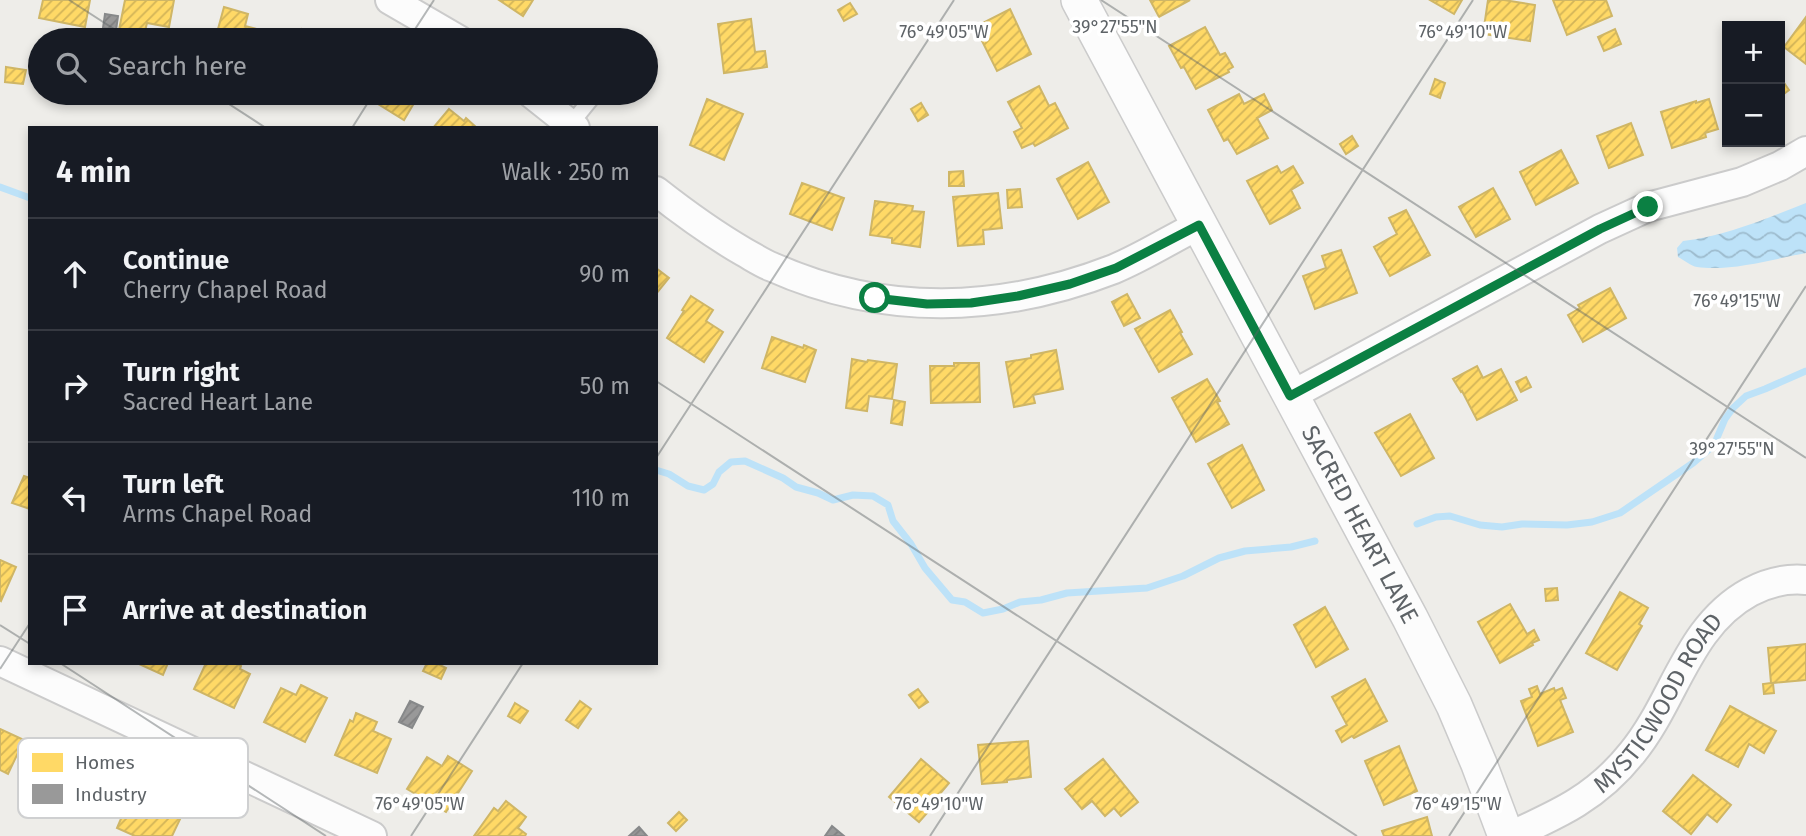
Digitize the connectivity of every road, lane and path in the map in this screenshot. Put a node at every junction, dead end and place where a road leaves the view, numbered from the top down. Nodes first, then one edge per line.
1 (390, 0) edge
2 (1079, 0) edge
3 (438, 28) edge
4 (546, 105) edge
5 (588, 105) edge
6 (573, 126) edge
7 (1806, 151) edge
8 (658, 193) edge
9 (1199, 225) junction
10 (1290, 396) junction
11 (1806, 580) edge
12 (0, 661) edge
13 (51, 673) edge
14 (179, 738) edge
15 (248, 773) edge
16 (372, 836) edge
17 (1508, 836) edge

1 - 3 street
2 - 9 street, SACRED HEART LANE
4 - 6 street
5 - 6 lane
7 - 10 street
8 - 9 street
9 - 10 street, SACRED HEART LANE
10 - 17 street, SACRED HEART LANE
11 - 17 street, MYSTICWOOD ROAD
12 - 13 street
13 - 14 street
15 - 16 street

